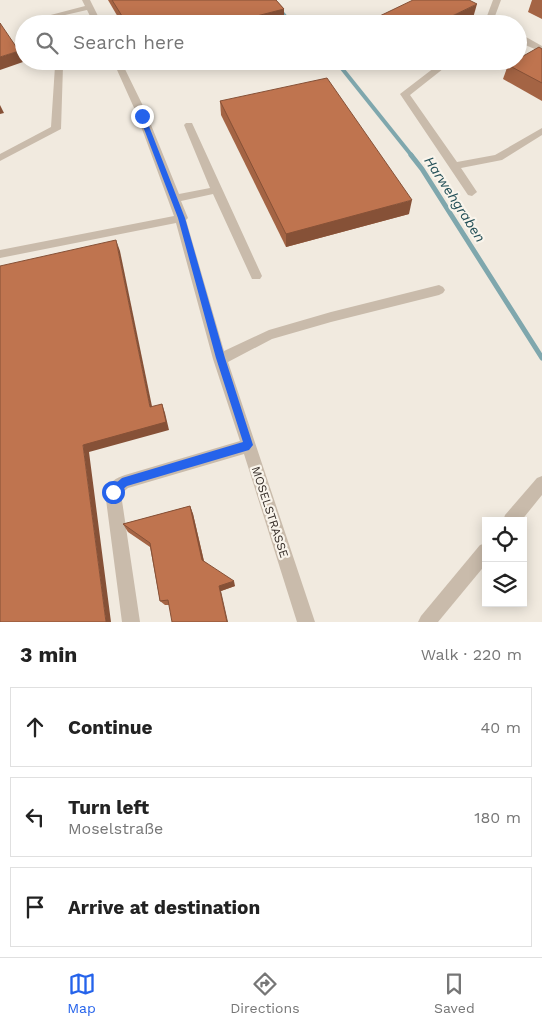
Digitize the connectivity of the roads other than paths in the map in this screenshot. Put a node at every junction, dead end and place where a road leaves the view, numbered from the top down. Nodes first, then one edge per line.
1 (497, 0) edge
2 (88, 4) edge
3 (53, 15) edge
4 (491, 15) edge
5 (527, 41) edge
6 (542, 49) edge
7 (59, 70) edge
8 (122, 70) edge
9 (437, 70) edge
10 (189, 125) dead end
11 (542, 130) edge
12 (0, 158) edge
13 (454, 166) junction
14 (216, 190) junction
15 (472, 192) dead end
16 (175, 199) junction
17 (182, 218) junction
18 (0, 254) edge
19 (256, 276) dead end
20 (439, 290) dead end
21 (220, 358) junction
22 (249, 445) junction
23 (542, 483) edge
24 (514, 517) edge
25 (482, 556) edge
26 (131, 622) edge
27 (306, 622) edge
28 (427, 622) edge

1 - 4 street
2 - 3 street
5 - 6 street
7 - 12 street
8 - 16 street, MOSELSTRASSE
9 - 13 street
10 - 14 street
11 - 13 street
13 - 15 street
14 - 16 street
14 - 19 street
16 - 17 street, MOSELSTRASSE
17 - 18 street
17 - 21 street, MOSELSTRASSE
20 - 21 street
21 - 22 street, MOSELSTRASSE
22 - 26 street
22 - 27 street, MOSELSTRASSE
23 - 24 street
25 - 28 street

